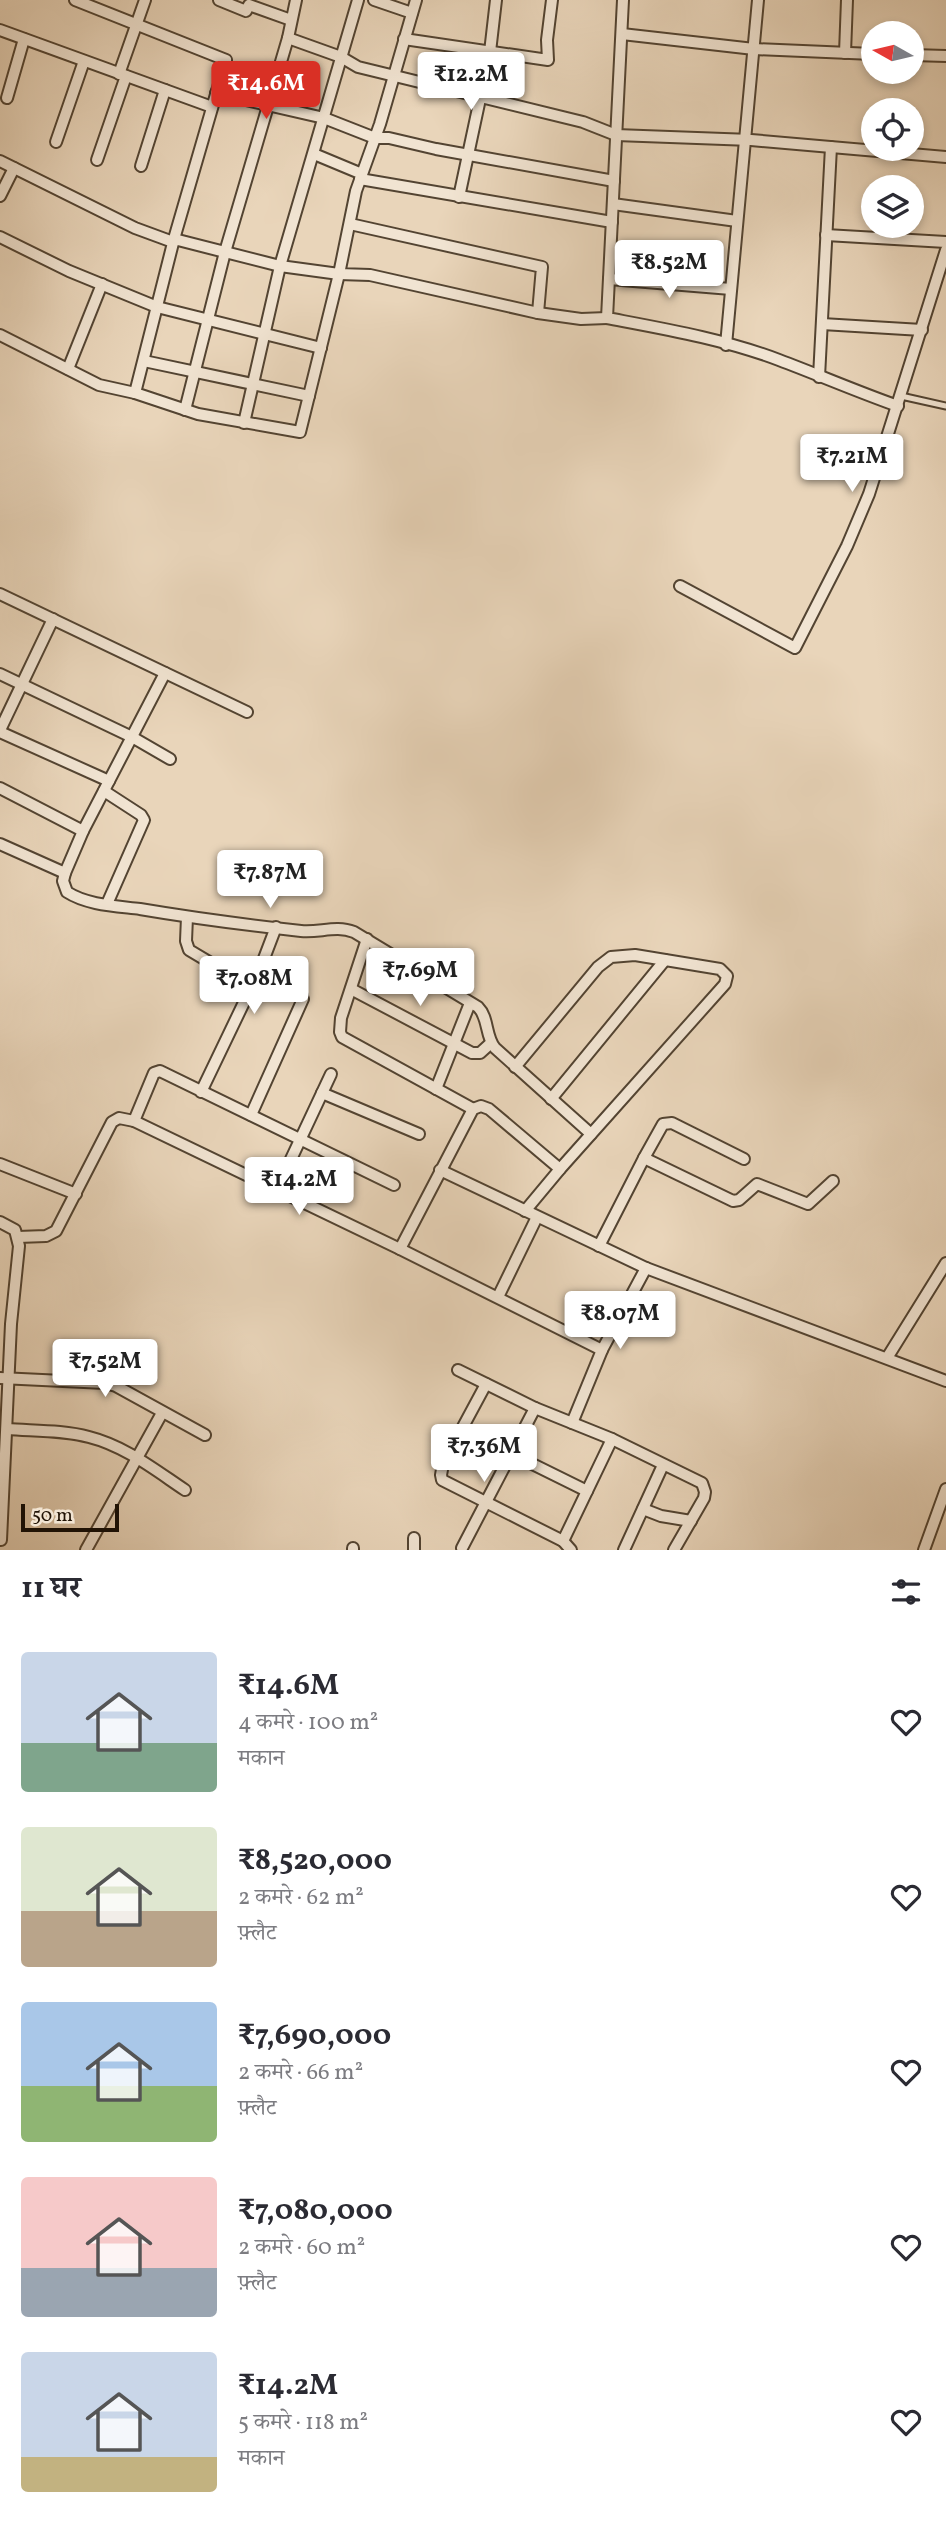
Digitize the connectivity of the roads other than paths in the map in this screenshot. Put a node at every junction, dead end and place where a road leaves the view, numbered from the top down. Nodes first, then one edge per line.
1 (75, 0) edge
2 (145, 0) edge
3 (219, 0) edge
4 (296, 0) edge
5 (358, 0) edge
6 (374, 0) edge
7 (416, 0) edge
8 (496, 0) edge
9 (552, 0) edge
10 (623, 0) edge
11 (758, 0) edge
12 (847, 0) edge
13 (412, 13) junction
14 (292, 20) junction
15 (137, 24) junction
16 (0, 30) edge
17 (622, 34) junction
18 (288, 38) junction
19 (24, 39) junction
20 (404, 39) junction
21 (754, 49) junction
22 (490, 52) junction
23 (845, 53) junction
24 (861, 54) edge
25 (924, 55) edge
26 (946, 56) edge
27 (341, 57) junction
28 (84, 61) junction
29 (123, 75) junction
30 (394, 75) junction
31 (165, 90) junction
32 (216, 93) junction
33 (480, 97) junction
34 (6, 98) dead end
35 (268, 106) junction
36 (212, 107) junction
37 (324, 118) junction
38 (616, 135) junction
39 (375, 138) junction
40 (745, 139) junction
41 (56, 142) dead end
42 (831, 147) junction
43 (467, 153) junction
44 (313, 154) junction
45 (946, 157) edge
46 (0, 160) edge
47 (97, 160) dead end
48 (141, 166) dead end
49 (14, 168) junction
50 (361, 177) junction
51 (614, 181) junction
52 (0, 196) edge
53 (459, 197) junction
54 (613, 204) junction
55 (737, 221) junction
56 (612, 222) junction
57 (350, 223) junction
58 (826, 235) junction
59 (0, 237) edge
60 (173, 241) junction
61 (946, 242) edge
62 (946, 250) edge
63 (225, 252) junction
64 (280, 266) junction
65 (339, 274) junction
66 (609, 279) junction
67 (102, 284) junction
68 (731, 289) junction
69 (157, 307) junction
70 (538, 313) junction
71 (607, 318) junction
72 (208, 320) junction
73 (822, 324) junction
74 (922, 330) junction
75 (264, 334) junction
76 (0, 335) edge
77 (726, 345) junction
78 (321, 348) junction
79 (144, 361) junction
80 (68, 369) junction
81 (196, 373) junction
82 (819, 377) junction
83 (253, 382) junction
84 (135, 393) junction
85 (309, 396) junction
86 (900, 401) junction
87 (946, 406) edge
88 (185, 410) junction
89 (244, 423) junction
90 (681, 586) dead end
91 (0, 594) edge
92 (53, 619) junction
93 (165, 673) junction
94 (0, 674) edge
95 (20, 684) junction
96 (247, 712) dead end
97 (0, 731) edge
98 (132, 737) junction
99 (170, 759) dead end
100 (107, 786) junction
101 (0, 788) edge
102 (83, 831) junction
103 (0, 844) edge
104 (65, 873) junction
105 (107, 904) junction
106 (187, 917) junction
107 (276, 927) junction
108 (367, 939) junction
109 (665, 960) junction
110 (260, 969) junction
111 (251, 987) junction
112 (351, 989) junction
113 (470, 1003) junction
114 (491, 1043) junction
115 (455, 1045) junction
116 (515, 1067) junction
117 (331, 1074) dead end
118 (436, 1089) junction
119 (201, 1092) junction
120 (322, 1093) junction
121 (551, 1099) junction
122 (473, 1109) junction
123 (251, 1115) junction
124 (134, 1121) junction
125 (419, 1133) dead end
126 (591, 1134) junction
127 (300, 1140) junction
128 (643, 1157) junction
129 (744, 1159) dead end
130 (0, 1164) edge
131 (560, 1169) junction
132 (440, 1170) junction
133 (833, 1181) dead end
134 (394, 1185) dead end
135 (277, 1189) junction
136 (76, 1194) junction
137 (525, 1211) junction
138 (537, 1217) junction
139 (0, 1222) edge
140 (18, 1237) junction
141 (599, 1246) junction
142 (400, 1249) junction
143 (946, 1263) edge
144 (646, 1268) junction
145 (498, 1297) junction
146 (602, 1350) junction
147 (887, 1358) junction
148 (458, 1370) dead end
149 (5, 1378) edge
150 (946, 1381) edge
151 (486, 1384) junction
152 (535, 1408) junction
153 (162, 1413) junction
154 (572, 1423) junction
155 (7, 1429) junction
156 (205, 1436) dead end
157 (612, 1439) junction
158 (510, 1453) junction
159 (137, 1457) junction
160 (663, 1465) junction
161 (946, 1489) edge
162 (185, 1490) dead end
163 (587, 1490) junction
164 (484, 1502) junction
165 (643, 1509) junction
166 (691, 1521) junction
167 (414, 1538) dead end
168 (1, 1540) edge
169 (563, 1541) junction
170 (462, 1548) dead end
171 (86, 1550) edge
172 (414, 1550) edge
173 (571, 1550) edge
174 (624, 1550) edge
175 (674, 1550) edge
176 (924, 1550) edge

1 - 15 street
2 - 15 street
3 - 14 street
4 - 14 street
5 - 27 street
6 - 13 street
7 - 13 street
8 - 22 street
9 - 22 street
10 - 17 street
11 - 21 street
12 - 23 street
13 - 20 street
14 - 18 street
15 - 29 street
15 - 32 street
16 - 19 street
17 - 21 street
17 - 38 street
18 - 27 street
18 - 35 street
19 - 28 street
19 - 34 street
20 - 22 street
20 - 30 street
21 - 23 street
21 - 40 street
22 - 33 street
23 - 24 street
25 - 26 street
27 - 30 street
27 - 37 street
28 - 29 street
28 - 41 street
29 - 31 street
29 - 47 street
30 - 33 street
30 - 39 street
31 - 36 street
31 - 48 street
32 - 35 street
32 - 36 street
33 - 38 street
33 - 43 street
35 - 37 street
35 - 63 street
36 - 60 street
37 - 39 street
37 - 44 street
38 - 40 street
38 - 51 street
39 - 43 street
39 - 50 street
40 - 42 street
40 - 55 street
42 - 45 street
42 - 58 street
43 - 51 street
43 - 53 street
44 - 50 street
44 - 64 street
46 - 49 street
49 - 52 street
49 - 60 street
50 - 53 street
50 - 57 street
51 - 54 street
53 - 56 street
54 - 55 street
54 - 56 street
55 - 68 street
56 - 66 street
57 - 65 street
57 - 70 street
58 - 61 street
58 - 73 street
59 - 67 street
60 - 63 street
60 - 69 street
62 - 74 street
63 - 64 street
63 - 72 street
64 - 65 street
64 - 75 street
65 - 70 street
65 - 78 street
66 - 68 street
66 - 71 street
67 - 69 street
67 - 80 street
68 - 77 street
69 - 72 street
69 - 79 street
70 - 71 street
71 - 77 street
72 - 75 street
72 - 81 street
73 - 74 street
73 - 82 street
74 - 86 street
75 - 78 street
75 - 83 street
76 - 80 street
77 - 82 street
78 - 85 street
79 - 81 street
79 - 84 street
80 - 84 street
81 - 83 street
81 - 88 street
82 - 86 street
83 - 85 street
83 - 89 street
84 - 88 street
85 - 89 street
86 - 87 lane
86 - 90 street
88 - 89 street
91 - 92 street
92 - 93 street
92 - 95 street
93 - 96 street
93 - 98 street
94 - 95 street
95 - 97 street
95 - 98 street
97 - 100 street
98 - 99 street
98 - 100 street
100 - 102 street
100 - 105 street
101 - 102 street
102 - 104 street
103 - 104 street
104 - 105 street
105 - 106 street
106 - 107 street
106 - 111 street
107 - 108 street
107 - 110 street
108 - 112 street
108 - 113 street
109 - 116 street
109 - 121 street
109 - 126 street
110 - 111 street
110 - 123 street
111 - 119 street
112 - 115 street
112 - 118 street
113 - 114 street
113 - 115 street
114 - 115 street
114 - 116 street
115 - 118 street
116 - 121 street
117 - 120 street
118 - 122 street
119 - 123 street
119 - 124 street
120 - 125 street
120 - 127 street
121 - 126 street
122 - 131 street
122 - 132 street
123 - 127 street
124 - 135 street
124 - 136 street
126 - 131 street
127 - 134 street
127 - 135 street
128 - 129 street
128 - 133 street
128 - 141 street
130 - 136 street
131 - 137 street
132 - 137 street
132 - 142 street
135 - 142 street
136 - 140 street
137 - 138 street
138 - 141 street
138 - 145 street
139 - 140 street
140 - 149 street
141 - 144 street
142 - 145 street
143 - 147 street
144 - 146 street
144 - 147 street
145 - 146 street
146 - 154 street
147 - 150 street
148 - 151 street
149 - 153 street
149 - 155 street
151 - 152 street
151 - 164 street
152 - 154 street
152 - 158 street
153 - 156 street
153 - 159 street
154 - 157 street
155 - 159 street
155 - 168 street
157 - 160 street
157 - 163 street
158 - 163 street
158 - 164 street
159 - 162 street
159 - 171 street
160 - 165 street
160 - 166 street
161 - 176 street
163 - 169 street
164 - 169 street
164 - 170 street
165 - 166 street
165 - 174 street
166 - 175 street
167 - 172 street
169 - 173 street

